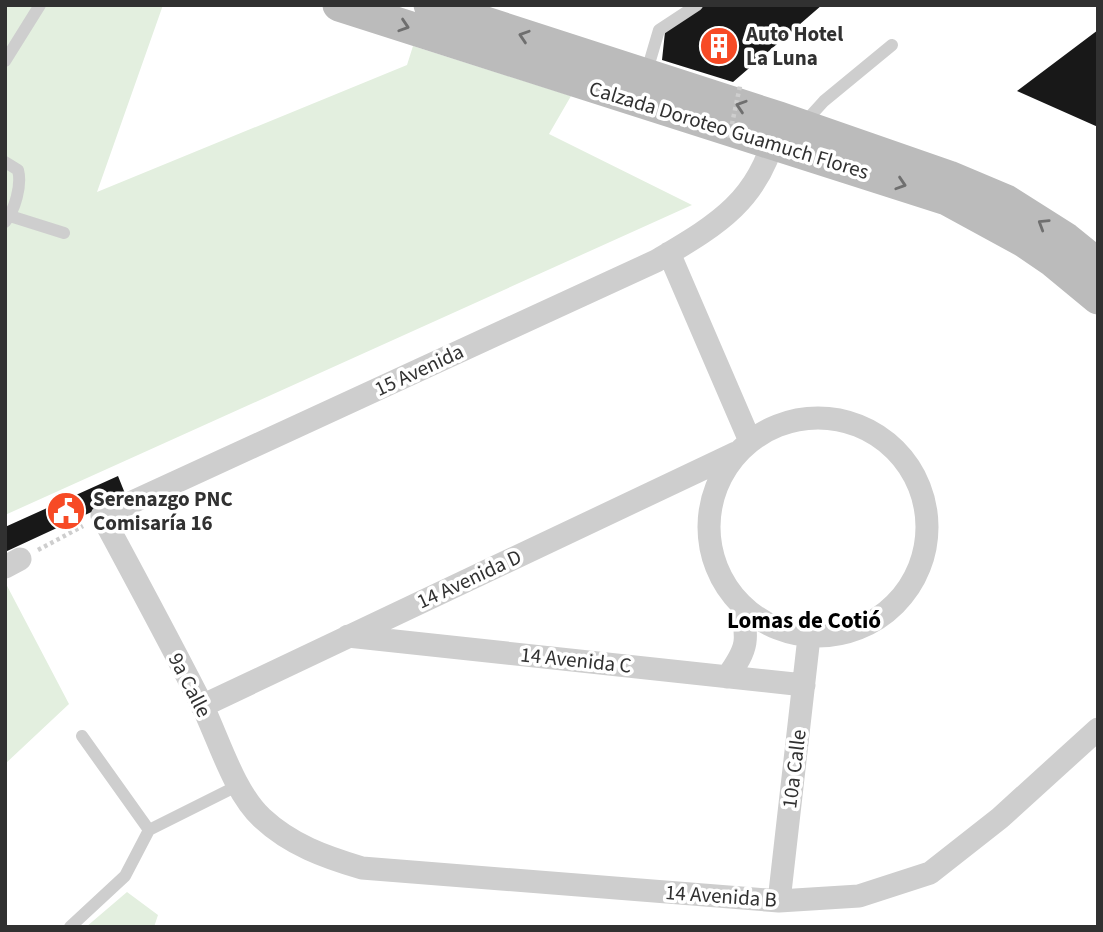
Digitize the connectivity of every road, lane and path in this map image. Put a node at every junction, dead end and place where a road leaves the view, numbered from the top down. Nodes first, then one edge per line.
1 (40, 5) edge
2 (339, 5) edge
3 (430, 5) edge
4 (696, 5) edge
5 (892, 45) dead end
6 (5, 61) edge
7 (740, 86) dead end
8 (642, 89) junction
9 (784, 129) junction
10 (729, 138) dead end
11 (5, 162) edge
12 (7, 219) edge
13 (64, 233) dead end
14 (669, 253) junction
15 (1098, 265) edge
16 (1098, 298) edge
17 (743, 447) junction
18 (102, 516) junction
19 (13, 563) edge
20 (741, 605) junction
21 (348, 636) junction
22 (809, 636) junction
23 (727, 677) junction
24 (804, 685) junction
25 (202, 706) junction
26 (1098, 729) edge
27 (82, 736) dead end
28 (239, 785) junction
29 (149, 830) junction
30 (292, 841) joint
31 (779, 901) junction
32 (70, 927) edge

1 - 6 lane
2 -> 8 main road, Calzada Doroteo Guamuch Flores
8 -> 3 main road, Calzada Doroteo Guamuch Flores
4 - 8 lane
5 - 9 lane
7 - 10 path, bridge
8 - 9 main road, Calzada Doroteo Guamuch Flores
9 - 14 street, 15 Avenida
15 -> 9 main road, Calzada Doroteo Guamuch Flores
9 -> 16 main road, Calzada Doroteo Guamuch Flores
11 - 12 lane
12 - 13 lane
14 - 17 street
14 - 18 street, 15 Avenida
17 - 20 street
17 - 21 street, 14 Avenida D
17 - 22 street
18 - 19 path
18 - 25 street, 9a Calle
20 - 22 street
20 - 23 street
21 - 23 street, 14 Avenida C
21 - 25 street, 14 Avenida D
22 - 24 street, 10a Calle
23 - 24 street, 14 Avenida C
24 - 31 street, 10a Calle
25 - 28 street, 9a Calle
26 - 31 street, 14 Avenida B
27 - 29 lane
28 - 29 lane
28 - 30 street, 9a Calle
29 - 32 lane
30 - 31 street, 14 Avenida B

